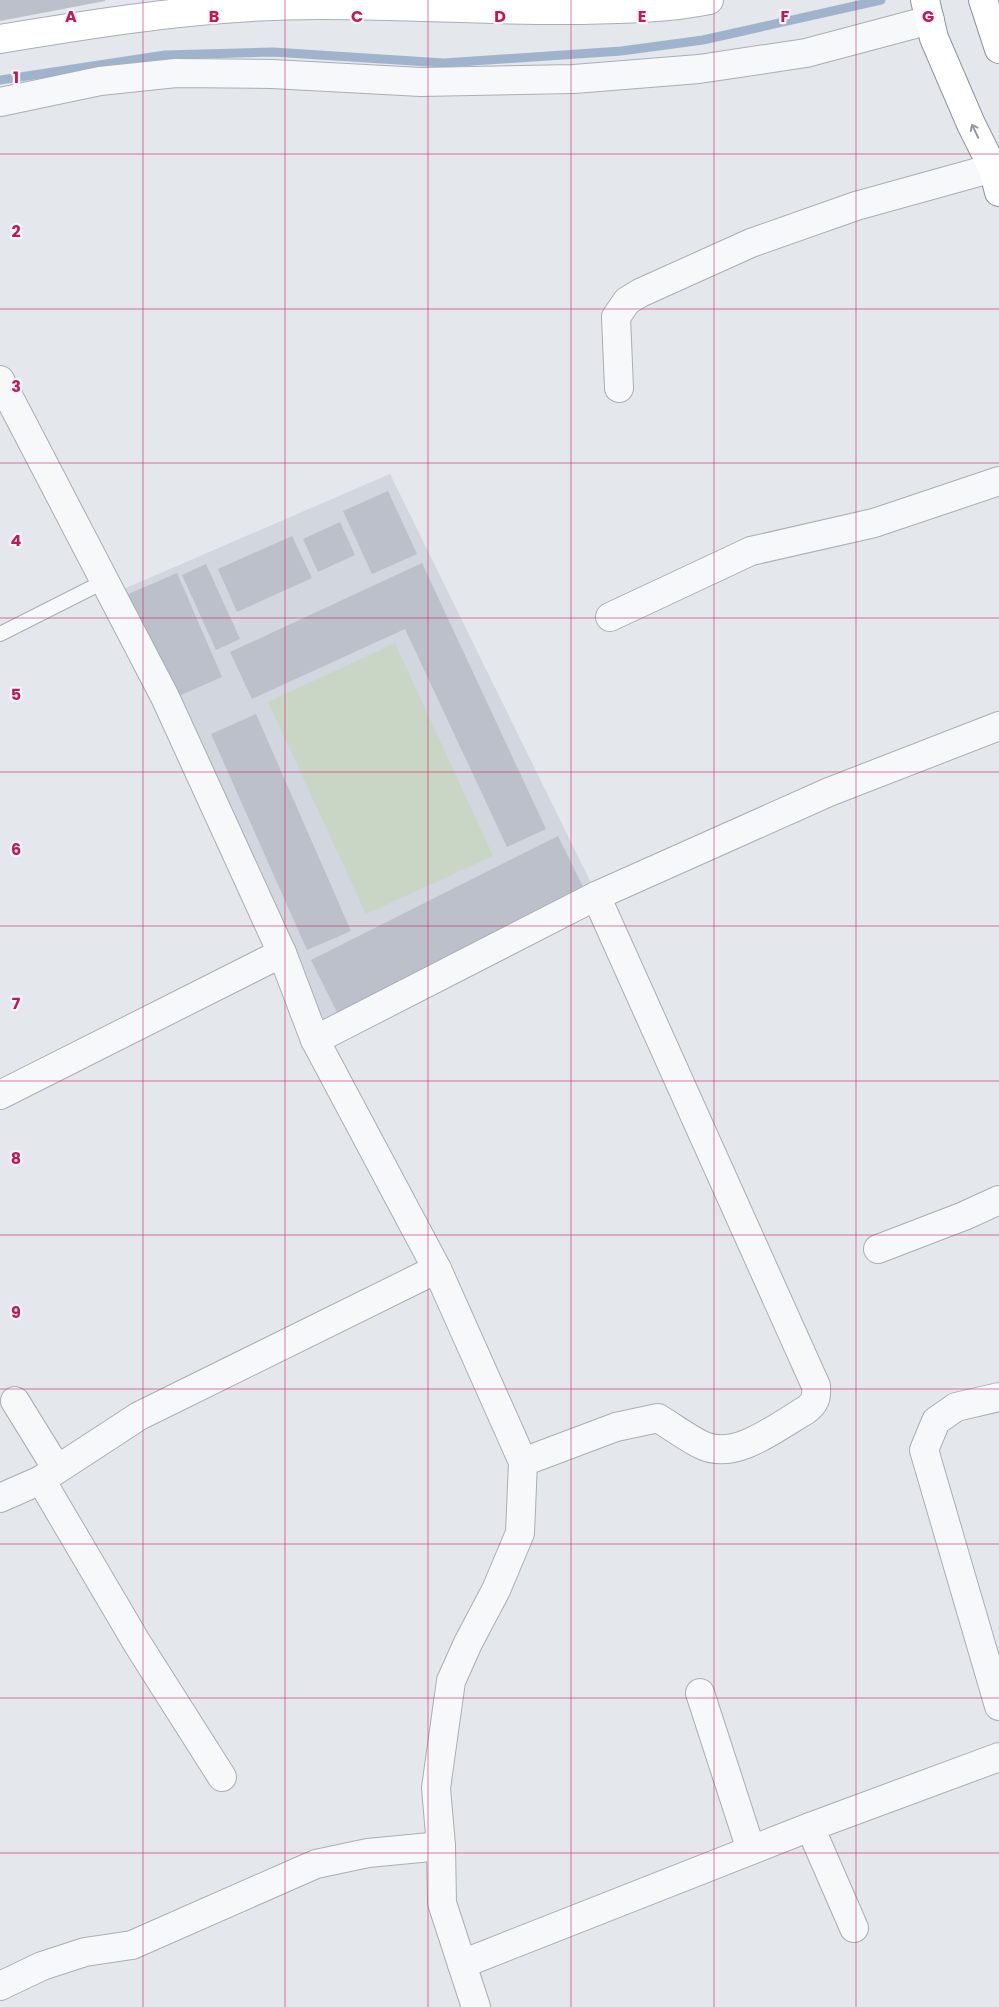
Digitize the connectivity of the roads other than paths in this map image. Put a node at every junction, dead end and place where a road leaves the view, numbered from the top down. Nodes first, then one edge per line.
1 (709, 0) edge
2 (983, 0) edge
3 (928, 10) edge
4 (0, 39) edge
5 (999, 49) edge
6 (0, 102) edge
7 (996, 180) edge
8 (0, 380) edge
9 (619, 388) dead end
10 (999, 481) edge
11 (105, 581) junction
12 (610, 616) dead end
13 (0, 634) edge
14 (999, 726) edge
15 (596, 896) junction
16 (282, 952) junction
17 (315, 1040) junction
18 (0, 1094) edge
19 (999, 1200) edge
20 (878, 1250) dead end
21 (437, 1268) junction
22 (999, 1397) edge
23 (15, 1401) dead end
24 (523, 1462) junction
25 (49, 1474) junction
26 (0, 1498) edge
27 (700, 1693) dead end
28 (999, 1706) edge
29 (999, 1757) edge
30 (222, 1777) dead end
31 (810, 1827) junction
32 (441, 1846) junction
33 (751, 1850) junction
34 (854, 1928) dead end
35 (462, 1964) junction
36 (0, 1986) edge
37 (476, 2007) edge

1 - 4 main road
2 - 5 main road
3 - 6 street
7 -> 3 main road
7 - 9 street
8 - 11 street
10 - 12 street
11 - 13 lane
11 - 16 street
14 - 15 street
15 - 17 street
15 - 24 street
16 - 17 street
16 - 18 street
17 - 21 street
19 - 20 street
21 - 24 street
21 - 25 street
22 - 28 street
23 - 25 street
24 - 32 street
25 - 26 street
25 - 30 street
27 - 33 street
29 - 31 street
31 - 33 street
31 - 34 street
32 - 35 street
32 - 36 street
33 - 35 street
35 - 37 street

